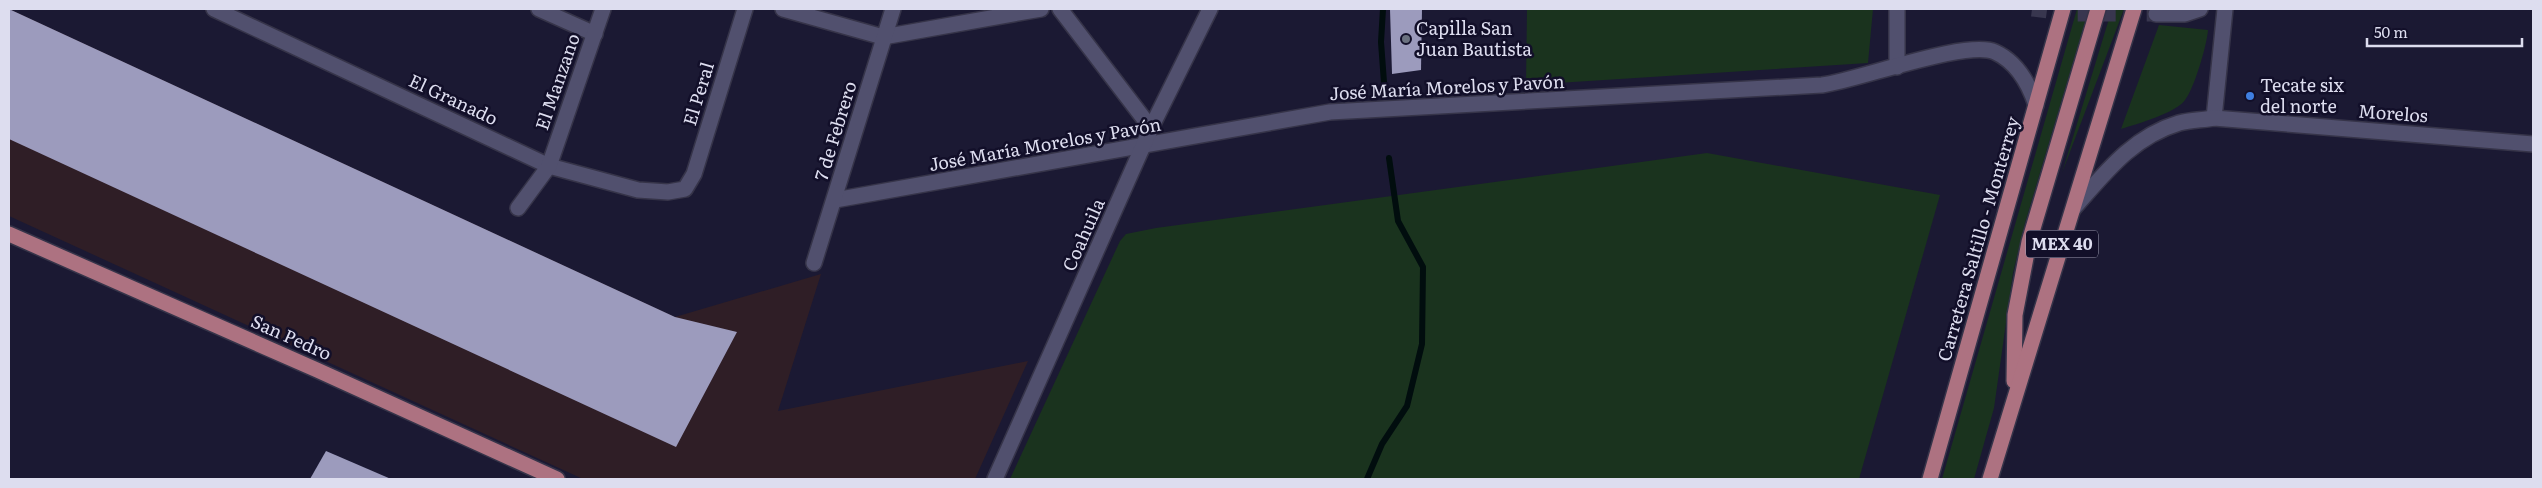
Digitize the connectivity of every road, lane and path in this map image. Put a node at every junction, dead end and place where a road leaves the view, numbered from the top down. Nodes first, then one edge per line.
1 (214, 9) edge
2 (539, 9) edge
3 (603, 9) edge
4 (745, 9) edge
5 (783, 9) edge
6 (893, 9) edge
7 (1041, 9) edge
8 (1060, 9) edge
9 (1210, 9) edge
10 (1897, 9) edge
11 (2064, 9) edge
12 (2098, 9) edge
13 (2134, 9) edge
14 (2200, 9) edge
15 (2225, 9) edge
16 (2156, 14) dead end
17 (594, 34) junction
18 (883, 37) junction
19 (1897, 67) junction
20 (2036, 105) junction
21 (2214, 118) junction
22 (1151, 128) junction
23 (2533, 144) edge
24 (1144, 147) junction
25 (549, 166) junction
26 (684, 189) joint
27 (835, 200) junction
28 (518, 208) dead end
29 (2074, 208) junction
30 (9, 234) edge
31 (814, 263) dead end
32 (2014, 395) junction
33 (557, 479) edge
34 (995, 479) edge
35 (1930, 479) edge
36 (1990, 479) edge

1 - 25 street, El Granado
2 - 17 street
3 - 17 street, El Manzano
4 - 26 street, El Peral
5 - 18 street
6 - 18 street, 7 de Febrero
7 - 18 street
8 - 22 street
9 - 22 street, Coahuila
10 - 19 street
11 - 20 main road, Carretera Saltillo - Monterrey / MEX 40
12 - 32 main road
13 - 29 main road, MEX 40
14 - 16 street
15 - 21 street
17 - 25 street, El Manzano
18 - 27 street, 7 de Febrero
19 - 20 street, José María Morelos y Pavón
19 - 24 street, José María Morelos y Pavón
20 - 35 main road, Carretera Saltillo - Monterrey / MEX 40
21 - 23 street, Morelos
21 - 29 street, Morelos
22 - 24 street, Coahuila
24 - 27 street, José María Morelos y Pavón
24 - 34 street, Coahuila
25 - 26 street, El Granado
25 - 28 street, El Manzano
27 - 31 street, 7 de Febrero
29 - 32 main road, MEX 40
30 - 33 main road, San Pedro
32 - 36 main road, MEX 40

